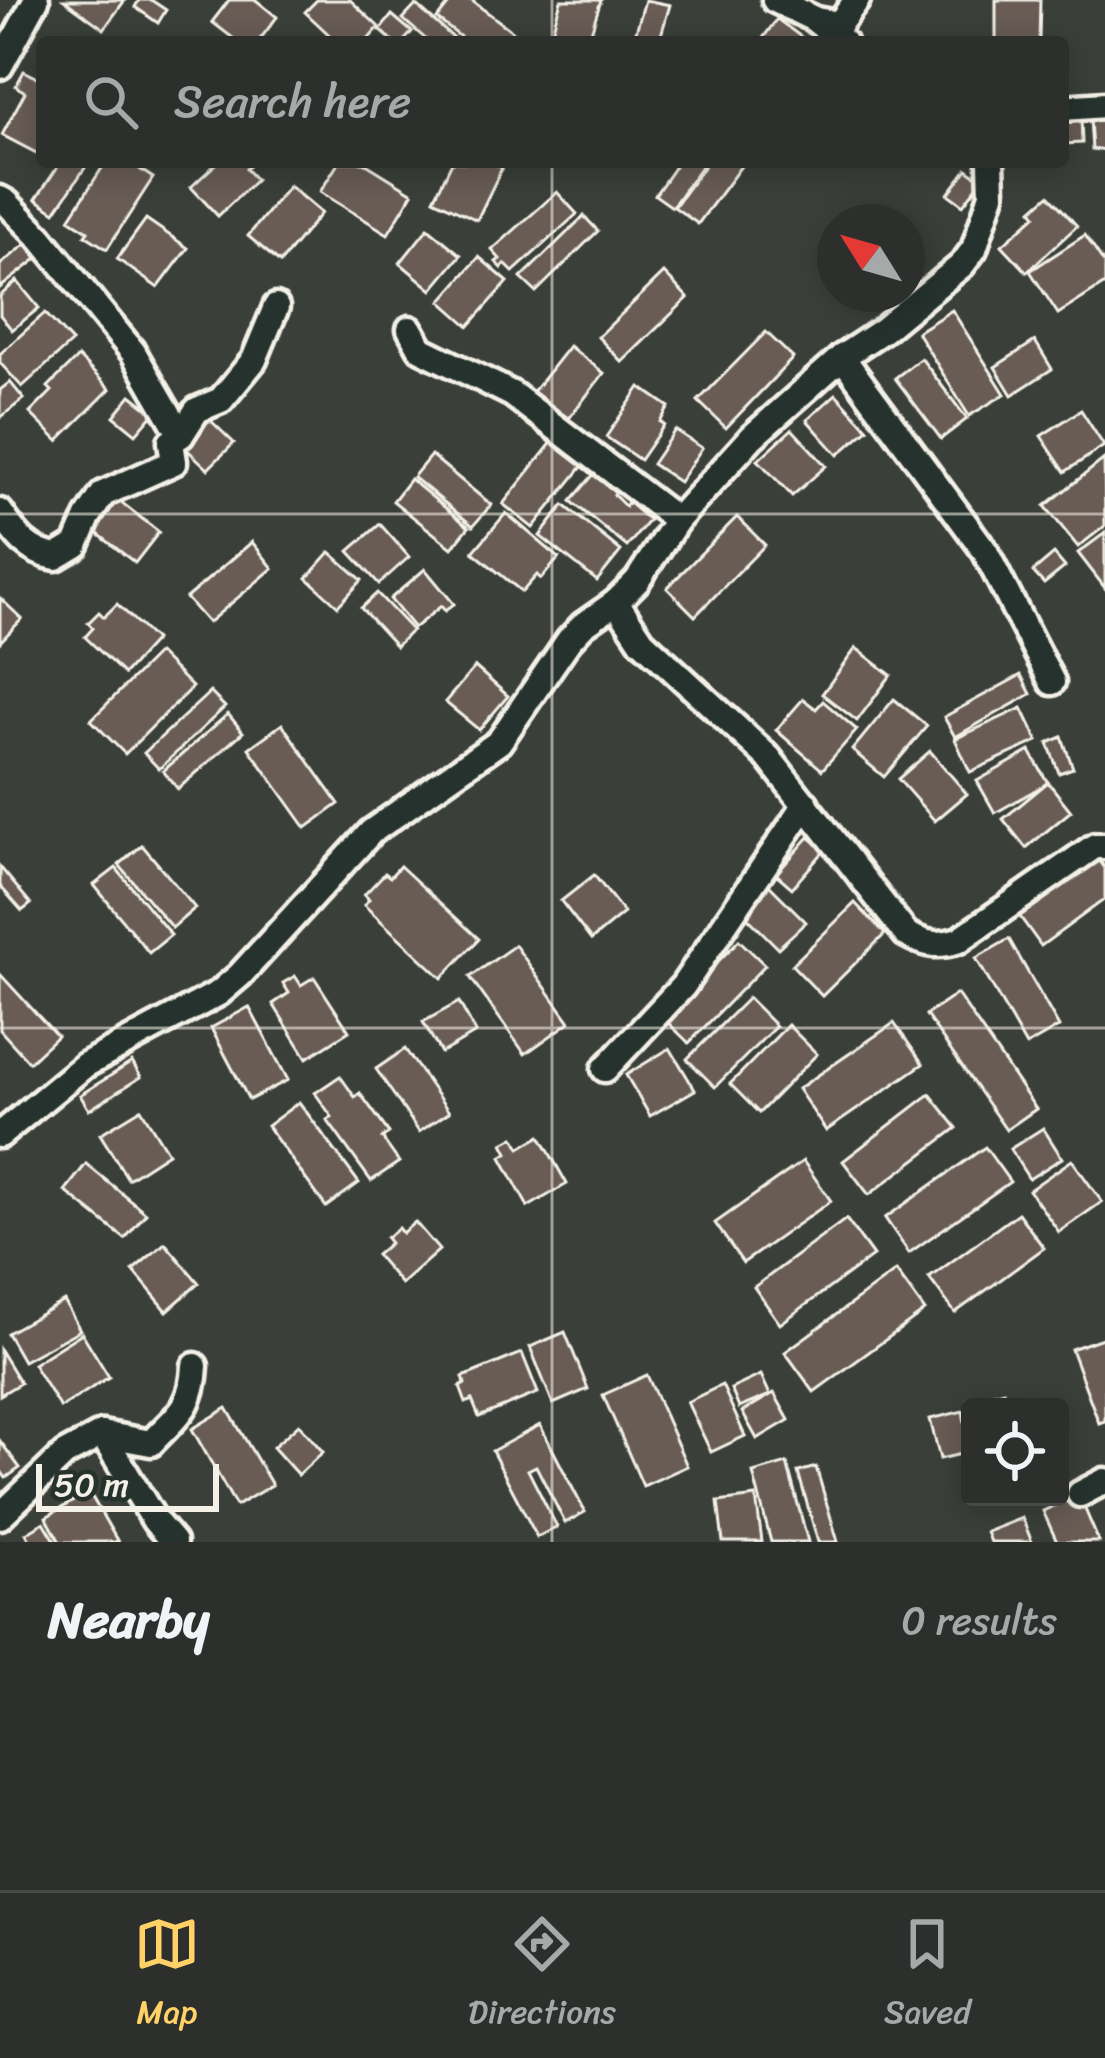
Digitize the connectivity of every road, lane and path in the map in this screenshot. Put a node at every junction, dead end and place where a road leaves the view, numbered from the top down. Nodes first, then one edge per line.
1 (36, 0) edge
2 (775, 0) edge
3 (857, 0) edge
4 (814, 19) junction
5 (835, 36) edge
6 (0, 66) edge
7 (1105, 105) edge
8 (1069, 108) edge
9 (991, 168) edge
10 (0, 199) edge
11 (277, 307) dead end
12 (410, 329) dead end
13 (842, 357) junction
14 (182, 435) junction
15 (0, 512) edge
16 (677, 520) junction
17 (616, 602) junction
18 (1052, 682) dead end
19 (806, 805) junction
20 (1105, 846) edge
21 (605, 1069) dead end
22 (0, 1135) edge
23 (195, 1366) dead end
24 (102, 1434) junction
25 (1105, 1481) edge
26 (1080, 1494) dead end
27 (0, 1516) edge
28 (173, 1542) edge

1 - 6 street
2 - 4 street
3 - 4 street
4 - 5 street
7 - 8 street
9 - 13 street
10 - 14 street
11 - 14 street
12 - 16 street
13 - 16 street
13 - 18 street
14 - 15 street
16 - 17 street
17 - 19 street
17 - 22 street
19 - 20 street
19 - 21 street
23 - 24 street
24 - 27 street
24 - 28 street
25 - 26 street

